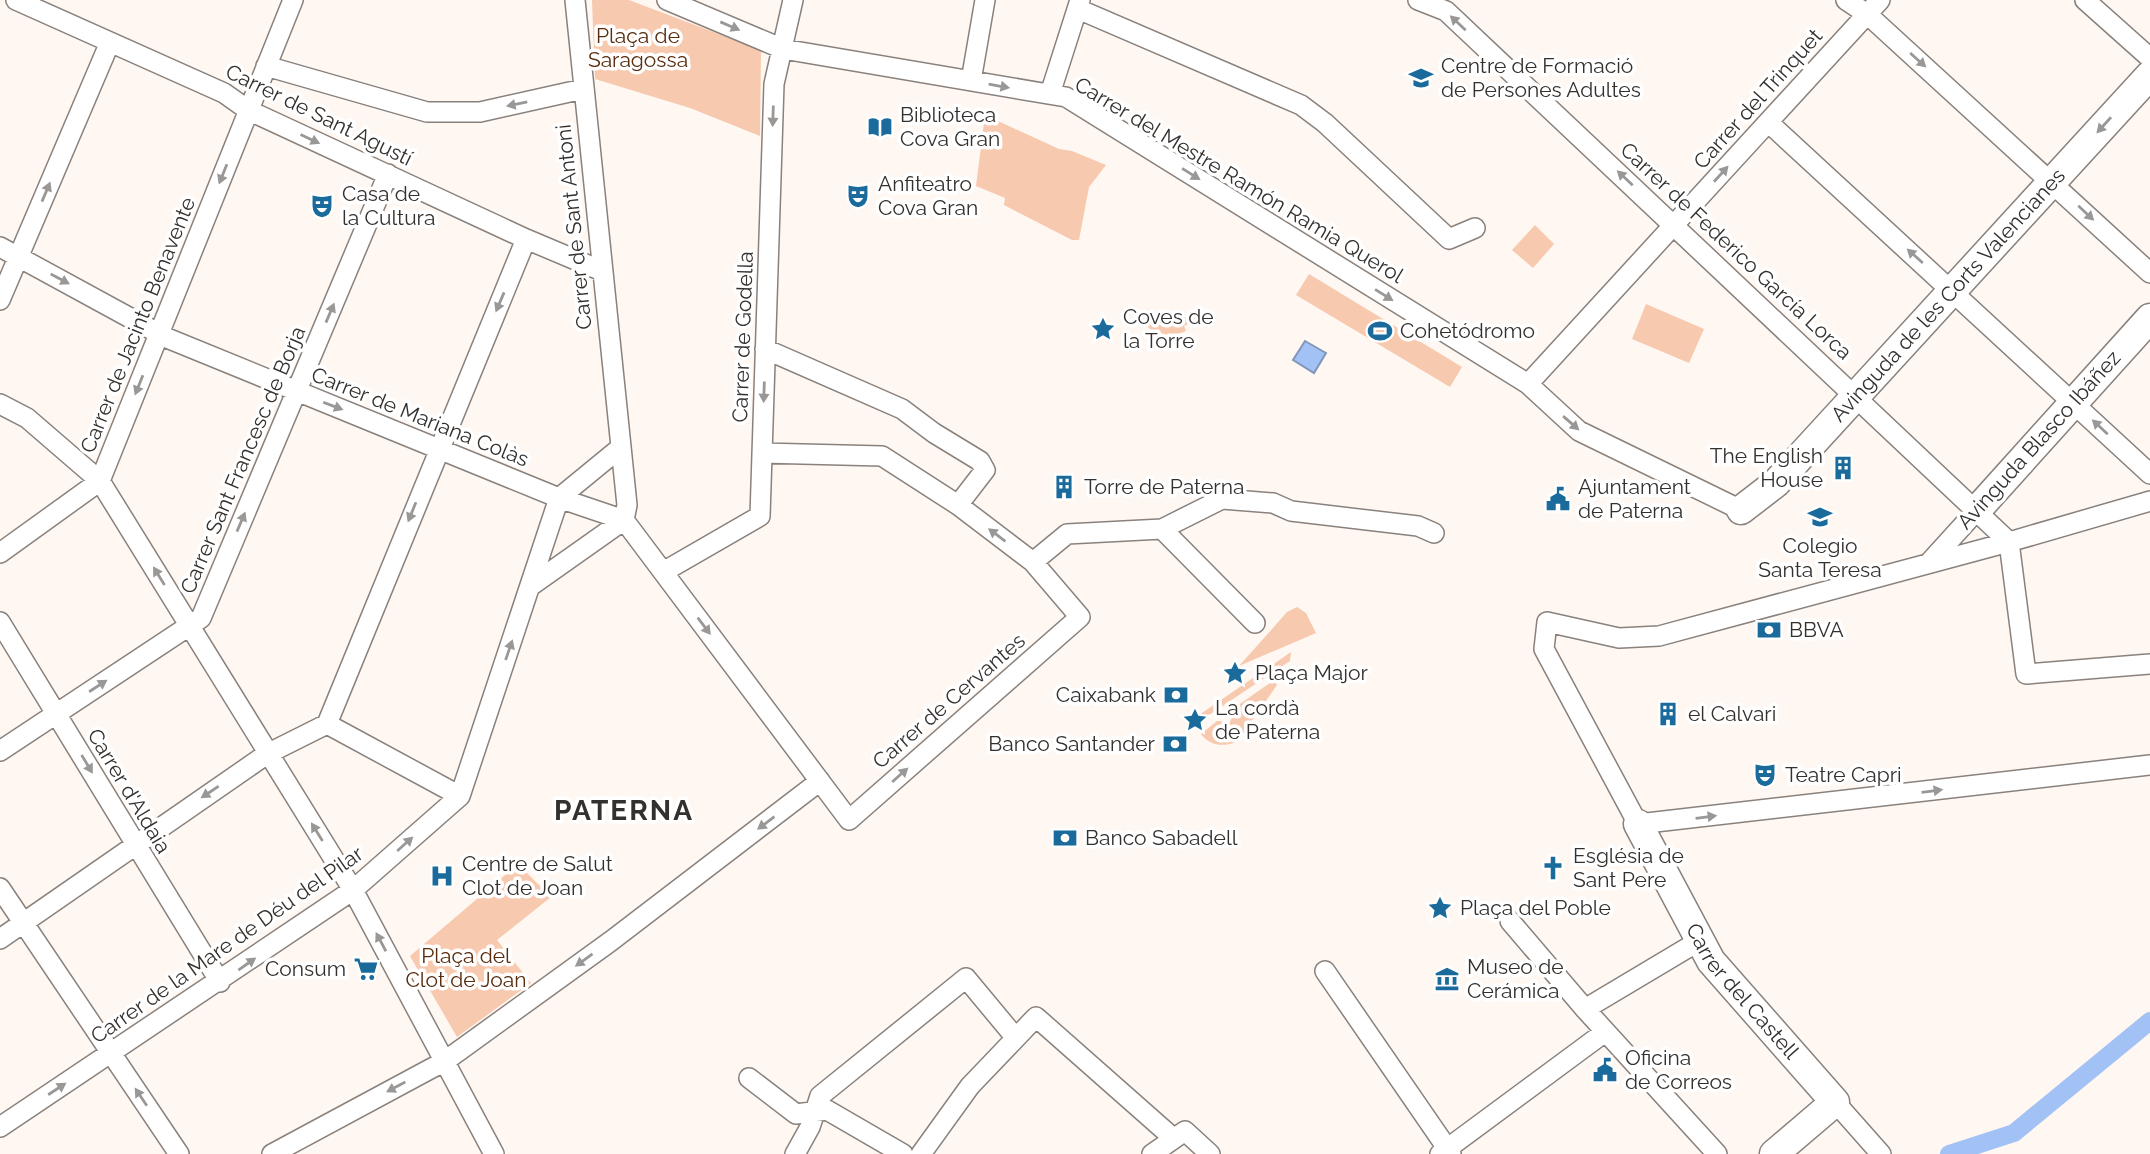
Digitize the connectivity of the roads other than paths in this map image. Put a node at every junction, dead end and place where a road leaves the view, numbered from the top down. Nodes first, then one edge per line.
1 (16, 0) edge
2 (293, 0) edge
3 (575, 0) edge
4 (667, 0) edge
5 (793, 0) edge
6 (985, 0) edge
7 (1418, 0) edge
8 (1846, 0) edge
9 (2085, 0) edge
10 (1079, 4) edge
11 (1873, 7) edge
12 (110, 42) junction
13 (783, 49) junction
14 (2150, 58) edge
15 (266, 66) junction
16 (2150, 75) edge
17 (971, 81) junction
18 (583, 89) junction
19 (1050, 94) junction
20 (248, 110) junction
21 (1768, 122) junction
22 (388, 174) junction
23 (2052, 181) junction
24 (1675, 224) junction
25 (1475, 228) dead end
26 (526, 239) junction
27 (0, 247) edge
28 (18, 257) junction
29 (602, 271) junction
30 (2150, 273) edge
31 (1953, 290) junction
32 (0, 300) edge
33 (2150, 318) edge
34 (159, 333) junction
35 (765, 349) junction
36 (1528, 384) junction
37 (296, 391) junction
38 (1856, 396) junction
39 (2073, 402) junction
40 (0, 404) edge
41 (439, 447) junction
42 (620, 448) junction
43 (762, 453) junction
44 (2150, 474) edge
45 (100, 481) junction
46 (559, 498) junction
47 (2150, 501) edge
48 (958, 505) junction
49 (1741, 510) joint
50 (1977, 510) junction
51 (624, 520) junction
52 (1162, 529) junction
53 (1434, 533) dead end
54 (2010, 542) junction
55 (0, 553) edge
56 (1033, 562) junction
57 (1930, 563) junction
58 (663, 572) junction
59 (532, 585) junction
60 (0, 622) edge
61 (1255, 623) dead end
62 (190, 625) junction
63 (2150, 664) edge
64 (57, 713) junction
65 (327, 724) junction
66 (0, 751) edge
67 (267, 754) junction
68 (2150, 765) edge
69 (820, 781) junction
70 (460, 796) junction
71 (1638, 824) junction
72 (134, 844) junction
73 (0, 888) edge
74 (354, 890) junction
75 (1510, 921) dead end
76 (23, 923) junction
77 (0, 939) edge
78 (1699, 941) junction
79 (1325, 971) dead end
80 (220, 982) junction
81 (1585, 1009) junction
82 (1605, 1032) junction
83 (1015, 1037) junction
84 (111, 1054) junction
85 (445, 1061) junction
86 (749, 1077) dead end
87 (1835, 1102) junction
88 (816, 1111) junction
89 (0, 1127) edge
90 (1179, 1134) junction
91 (1446, 1152) edge
92 (179, 1154) edge
93 (272, 1154) edge
94 (494, 1154) edge
95 (795, 1154) edge
96 (903, 1154) edge
97 (921, 1154) edge
98 (1152, 1154) edge
99 (1210, 1154) edge
100 (1717, 1154) edge
101 (1774, 1154) edge
102 (1881, 1154) edge

1 - 12 street, Carrer de Sant Agustí
2 - 15 street, Carrer de Jacinto Benavente
3 - 18 street, Carrer de Sant Antoni
4 -> 13 street, Carrer del Mestre Ramón Ramia Querol
5 - 13 street, Carrer de Godella
6 - 17 street
24 -> 7 street, Carrer de Federico García Lorca
8 - 11 street
9 - 14 street
10 - 19 street
10 - 25 street
11 - 21 street, Carrer del Trinquet
11 -> 23 street
12 - 20 street, Carrer de Sant Agustí
28 -> 12 street
13 - 17 street, Carrer del Mestre Ramón Ramia Querol
13 -> 35 street, Carrer de Godella
18 -> 15 street
15 - 20 street, Carrer de Jacinto Benavente
16 -> 23 street, Avinguda de les Corts Valencianes
17 -> 19 street, Carrer del Mestre Ramón Ramia Querol
18 - 29 street, Carrer de Sant Antoni
19 -> 36 street, Carrer del Mestre Ramón Ramia Querol
20 -> 22 street, Carrer de Sant Agustí
20 -> 34 street, Carrer de Jacinto Benavente
24 -> 21 street, Carrer del Trinquet
31 -> 21 street
22 - 26 street, Carrer de Sant Agustí
37 -> 22 street, Carrer Sant Francesc de Borja
23 -> 30 street
23 - 31 street, Avinguda de les Corts Valencianes
24 - 36 street, Carrer del Trinquet
24 - 38 street, Carrer de Federico García Lorca
26 - 29 street, Carrer de Sant Agustí
26 -> 41 street
27 - 28 street, Carrer de Mariana Colàs
28 - 32 street
28 -> 34 street, Carrer de Mariana Colàs
29 - 42 street, Carrer de Sant Antoni
31 - 38 street, Avinguda de les Corts Valencianes
31 - 39 street
33 - 39 street, Avinguda Blasco Ibáñez
34 - 37 street, Carrer de Mariana Colàs
34 -> 45 street, Carrer de Jacinto Benavente
35 -> 43 street, Carrer de Godella
35 - 48 street
36 -> 49 street, Carrer del Mestre Ramón Ramia Querol
37 -> 41 street, Carrer de Mariana Colàs
62 -> 37 street, Carrer Sant Francesc de Borja
38 - 49 street, Avinguda de les Corts Valencianes
38 - 50 street, Carrer de Federico García Lorca
44 -> 39 street
39 - 50 street, Avinguda Blasco Ibáñez
40 - 45 street
41 - 46 street, Carrer de Mariana Colàs
41 -> 65 street
42 - 46 street
42 - 51 street, Carrer de Sant Antoni
43 - 48 street
43 - 58 street, Carrer de Godella
45 - 55 street, Carrer de Jacinto Benavente
62 -> 45 street
46 - 51 street, Carrer de Mariana Colàs
46 - 59 street, Carrer de la Mare de Déu del Pilar
47 - 54 street
56 -> 48 street
50 - 54 street, Carrer de Federico García Lorca
50 - 57 street, Avinguda Blasco Ibáñez
51 - 58 street
51 - 59 street
52 - 53 street
52 - 56 street
52 - 61 street
54 - 57 street
54 - 63 street
69 -> 56 street, Carrer de Cervantes
57 - 71 street, Carrer del Castell
58 -> 69 street
70 -> 59 street, Carrer de la Mare de Déu del Pilar
60 - 64 street, Carrer d'Aldaia
64 -> 62 street, Carrer Sant Francesc de Borja
62 - 67 street
64 - 66 street, Carrer Sant Francesc de Borja
64 -> 72 street, Carrer d'Aldaia
65 - 67 street
65 - 70 street
67 -> 72 street
74 -> 67 street
71 -> 68 street
69 -> 85 street
74 -> 70 street, Carrer de la Mare de Déu del Pilar
71 - 78 street, Carrer del Castell
72 - 76 street
72 - 80 street, Carrer d'Aldaia
73 - 76 street
80 -> 74 street, Carrer de la Mare de Déu del Pilar
85 -> 74 street
75 - 81 street
76 - 77 street
76 - 84 street
78 - 81 street
78 - 87 street, Carrer del Castell
79 - 91 street
80 - 84 street, Carrer de la Mare de Déu del Pilar
81 - 82 street
82 - 91 street
82 - 100 street
83 - 88 street
83 - 90 street
83 - 97 street
89 -> 84 street, Carrer de la Mare de Déu del Pilar
92 -> 84 street
85 -> 93 street
85 - 94 street
86 - 88 street
87 - 101 street
87 - 102 street, Carrer del Castell
88 - 95 street
88 - 96 street
90 - 98 street
90 - 99 street

